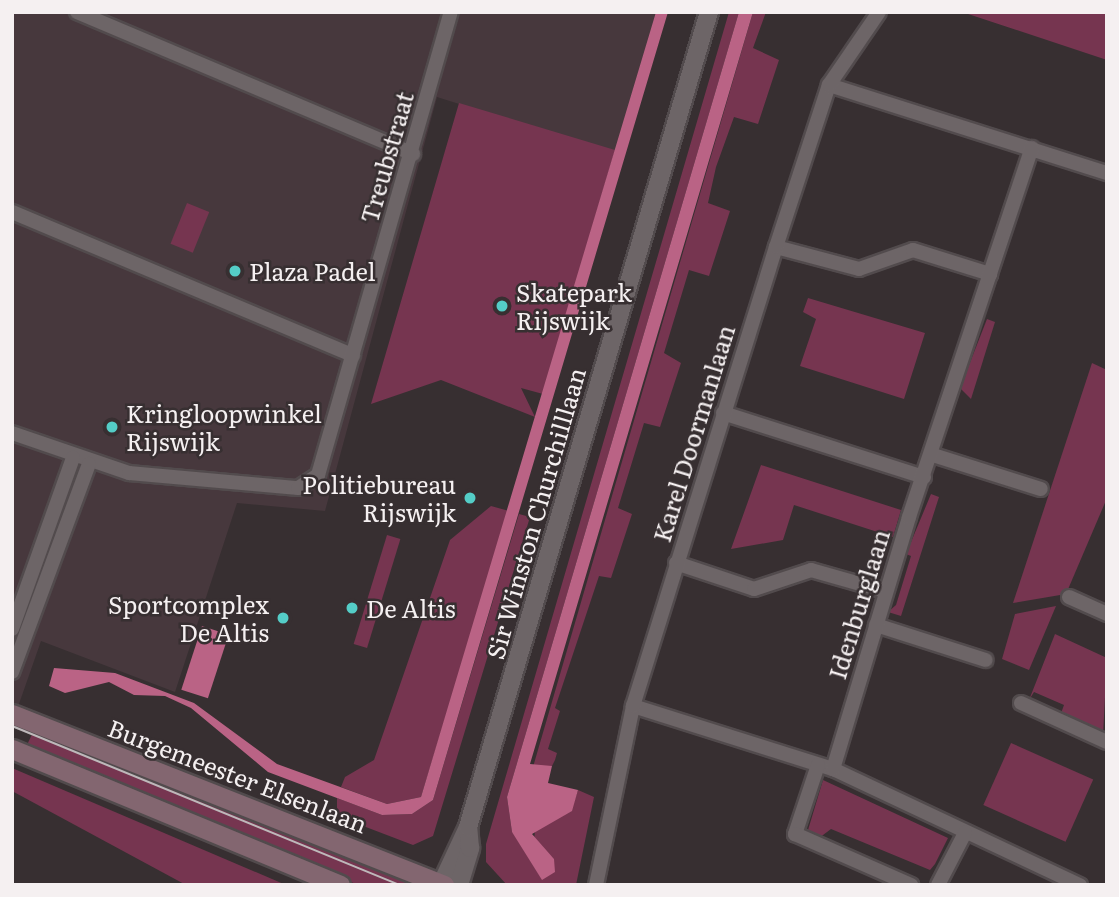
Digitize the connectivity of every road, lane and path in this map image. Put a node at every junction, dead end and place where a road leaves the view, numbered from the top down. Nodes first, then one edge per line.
1 (77, 12) edge
2 (451, 12) edge
3 (709, 12) edge
4 (879, 12) edge
5 (829, 85) junction
6 (1032, 148) junction
7 (413, 153) junction
8 (1107, 173) edge
9 (12, 212) edge
10 (776, 247) junction
11 (990, 274) junction
12 (353, 355) junction
13 (723, 413) junction
14 (12, 433) edge
15 (933, 455) junction
16 (73, 458) junction
17 (89, 464) junction
18 (924, 477) junction
19 (1041, 489) dead end
20 (676, 563) junction
21 (885, 591) junction
22 (1069, 597) dead end
23 (1107, 614) edge
24 (876, 625) junction
25 (13, 626) edge
26 (28, 630) junction
27 (986, 660) dead end
28 (12, 672) edge
29 (1021, 703) dead end
30 (633, 706) junction
31 (12, 714) edge
32 (1107, 742) edge
33 (12, 748) edge
34 (818, 765) junction
35 (833, 769) junction
36 (965, 833) junction
37 (446, 884) edge
38 (340, 885) edge
39 (596, 885) edge
40 (911, 885) edge
41 (938, 885) edge
42 (1080, 885) edge

1 - 7 street
2 - 7 street, Treubstraat
3 - 37 street, Sir Winston Churchilllaan
4 - 5 street, Karel Doormanlaan
5 - 6 street
5 - 10 street, Karel Doormanlaan
6 - 8 street
6 - 11 street, Idenburglaan
7 - 12 street, Treubstraat
9 - 12 street
10 - 11 street
10 - 13 street, Karel Doormanlaan
11 - 15 street, Idenburglaan
12 - 17 street, Treubstraat
13 - 18 street
13 - 20 street, Karel Doormanlaan
14 - 16 street
15 - 18 street, Idenburglaan
15 - 19 street
16 - 17 street
16 - 25 street
17 - 26 street
18 - 21 street, Idenburglaan
20 - 21 street
20 - 30 street, Karel Doormanlaan
21 - 24 street, Idenburglaan
22 - 23 street
24 - 27 street
24 - 35 street, Idenburglaan
25 - 26 street
26 - 28 street
29 - 32 street
30 - 34 street
30 - 39 street, Karel Doormanlaan
31 - 37 main road, Burgemeester Elsenlaan
33 - 38 main road
34 - 35 street
34 - 40 street
35 - 36 street
36 - 41 street
36 - 42 street

